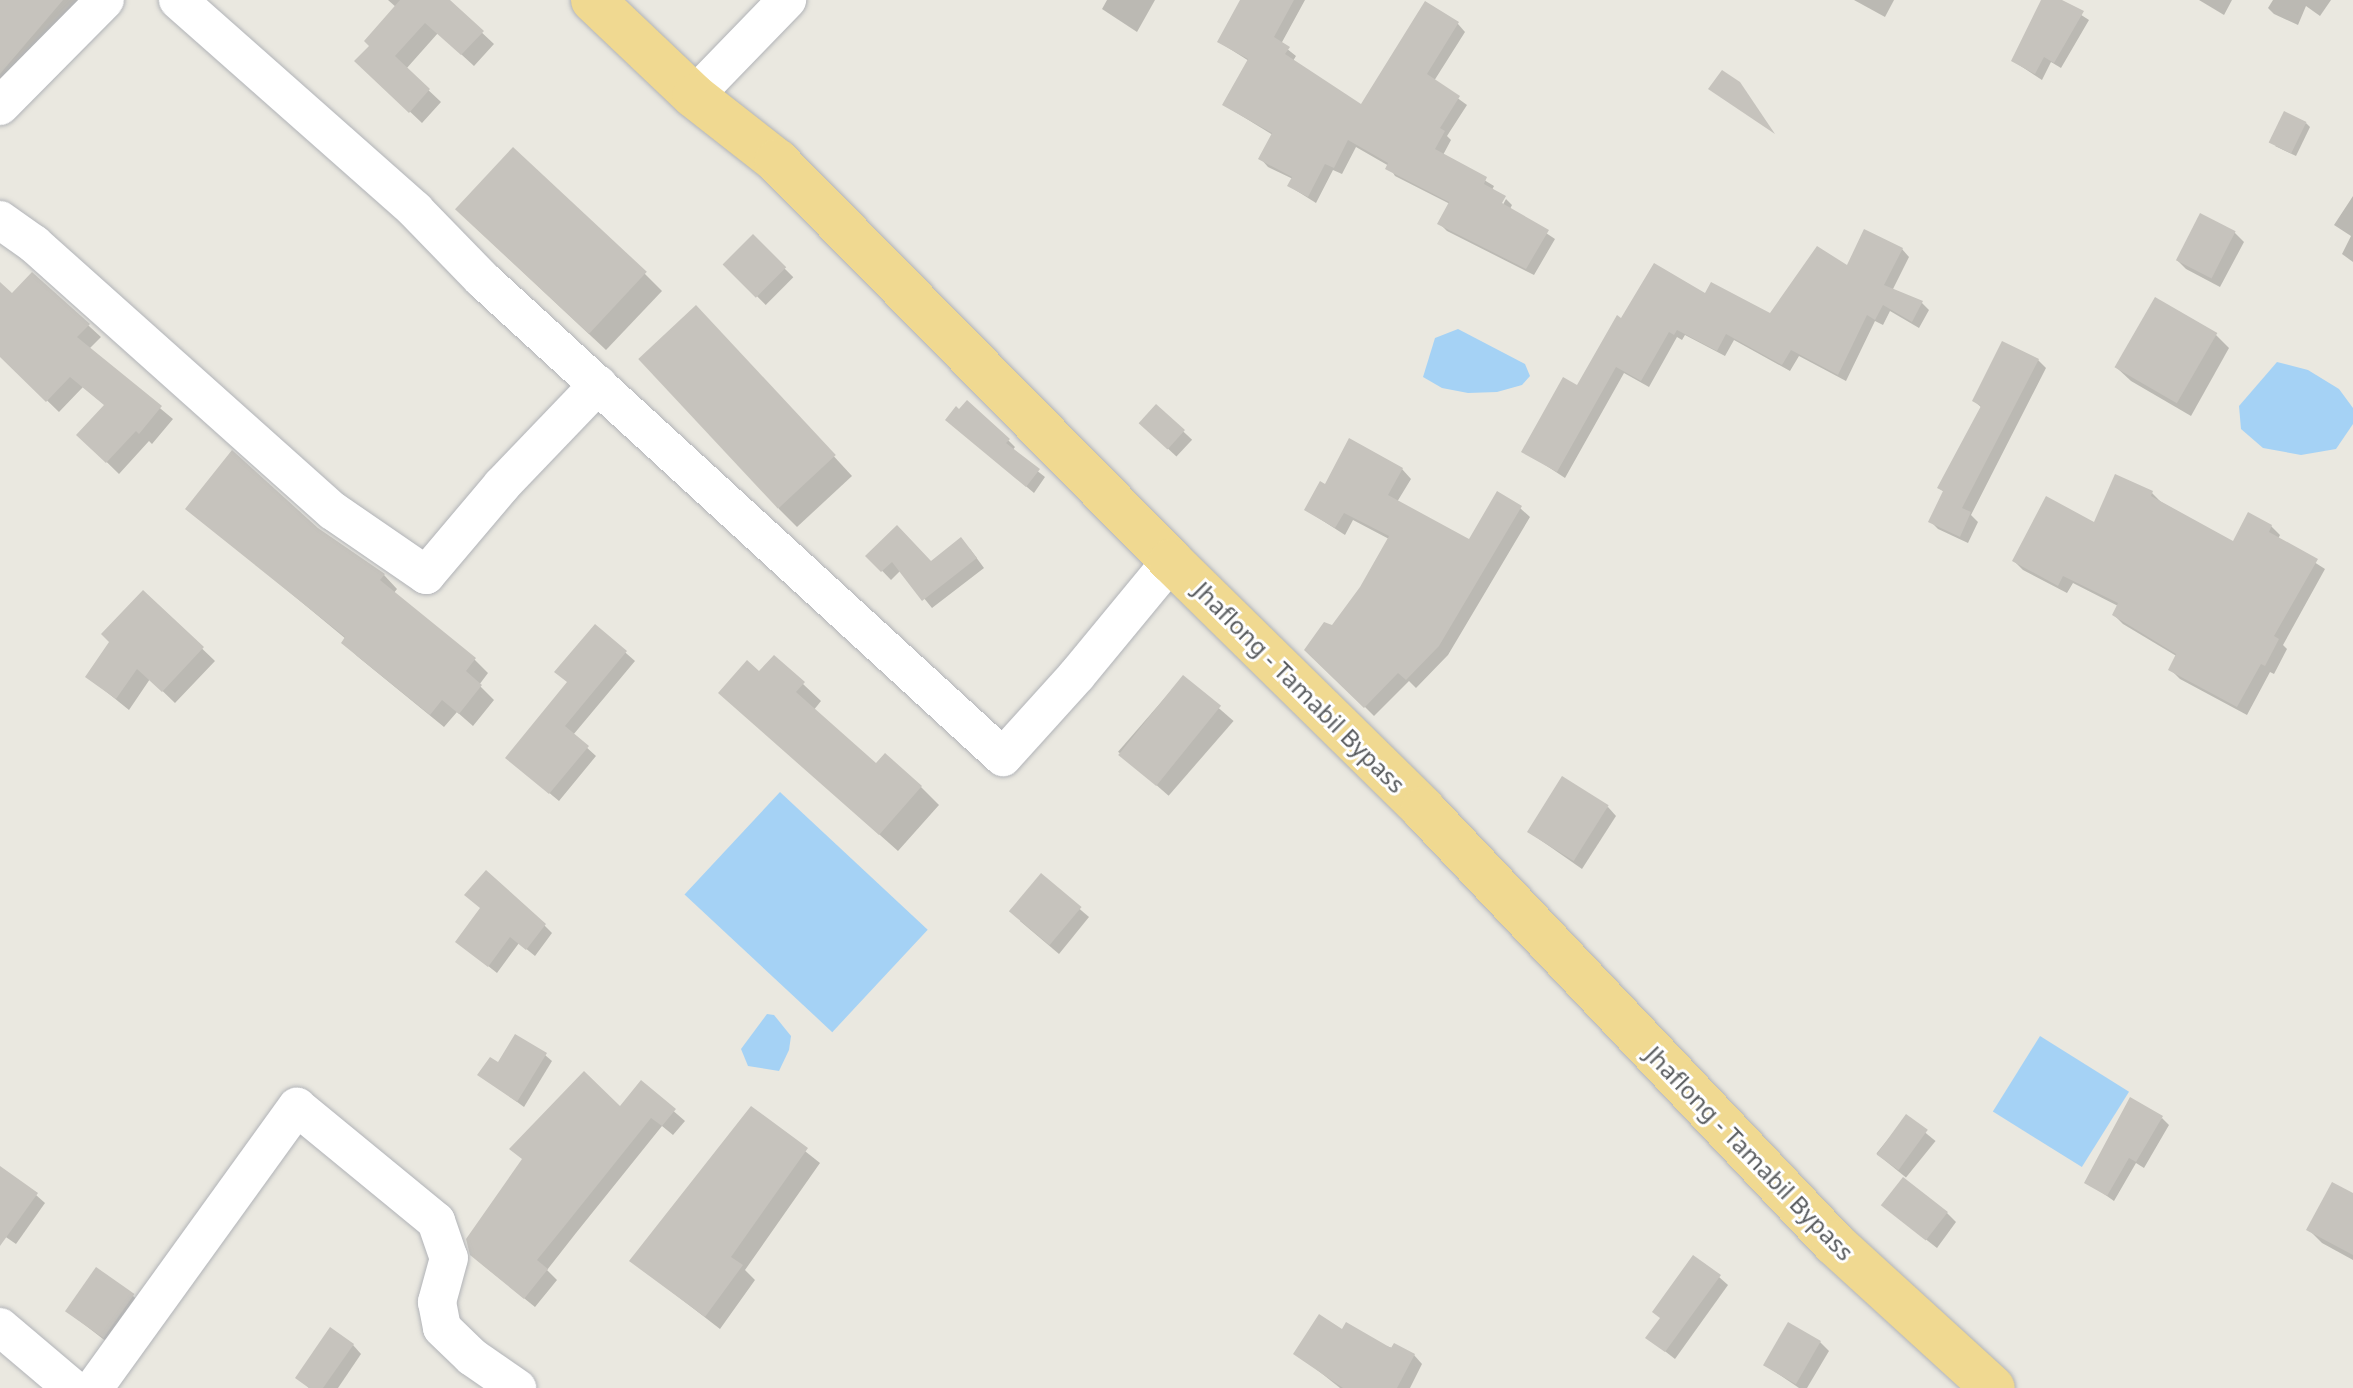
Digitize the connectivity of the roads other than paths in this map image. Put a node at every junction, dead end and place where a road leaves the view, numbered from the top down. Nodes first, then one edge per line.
1 (105, 0) edge
2 (178, 0) edge
3 (593, 0) edge
4 (787, 0) edge
5 (694, 96) junction
6 (0, 106) edge
7 (0, 220) edge
8 (598, 385) junction
9 (1171, 561) junction
10 (0, 1327) edge
11 (72, 1388) edge
12 (94, 1388) edge
13 (517, 1388) edge
14 (1993, 1388) edge

1 - 6 street
2 - 8 street
3 - 5 highway, Jhaflong - Tamabil Bypass
4 - 5 street
5 - 9 highway, Jhaflong - Tamabil Bypass
7 - 8 street
8 - 9 street
9 - 14 highway, Jhaflong - Tamabil Bypass
10 - 11 street
12 - 13 street

